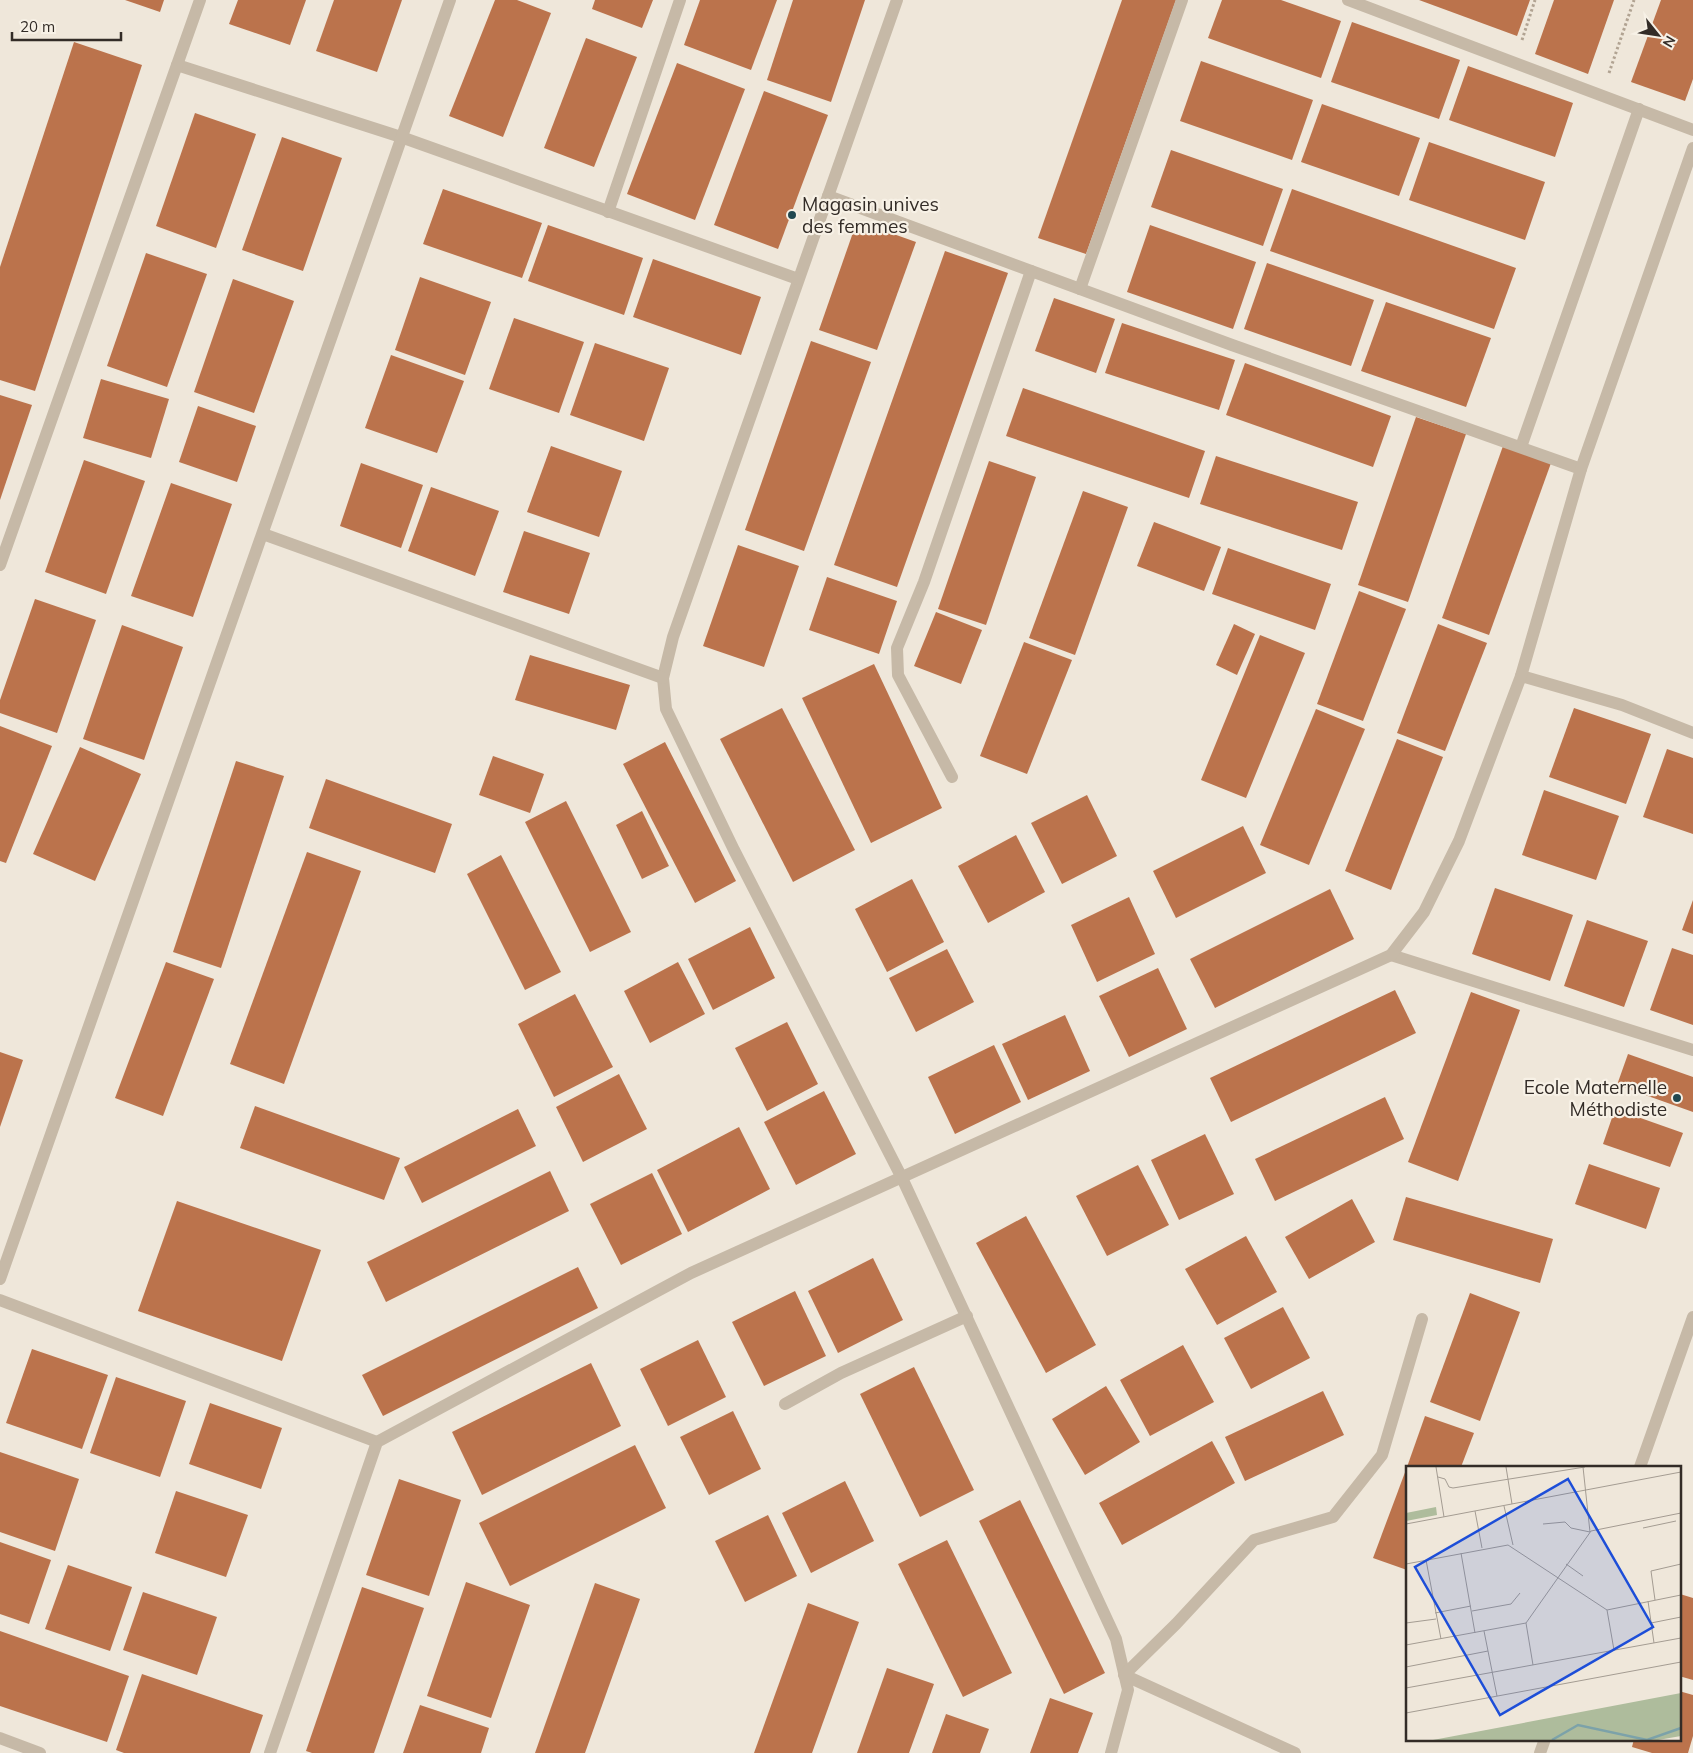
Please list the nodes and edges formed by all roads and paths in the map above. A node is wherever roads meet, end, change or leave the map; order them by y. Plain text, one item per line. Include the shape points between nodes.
1 (200, 0) edge
2 (450, 0) edge
3 (680, 0) edge
4 (897, 0) edge
5 (1182, 0) edge
6 (1348, 0) edge
7 (1535, 0) edge
8 (1634, 0) edge
9 (1514, 62) junction
10 (177, 64) junction
11 (1602, 96) junction
12 (1638, 109) junction
13 (1693, 130) edge
14 (401, 137) junction
15 (1693, 148) edge
16 (828, 196) junction
17 (608, 212) junction
18 (1031, 271) junction
19 (798, 279) junction
20 (1080, 289) junction
21 (1521, 447) junction
22 (1581, 469) junction
23 (263, 534) junction
24 (0, 565) edge
25 (1521, 676) junction
26 (663, 678) junction
27 (1693, 733) edge
28 (952, 777) dead end
29 (1391, 955) junction
30 (1693, 1050) edge
31 (902, 1178) junction
32 (0, 1279) edge
33 (0, 1300) edge
34 (967, 1316) junction
35 (1693, 1317) edge
36 (1422, 1319) dead end
37 (785, 1404) dead end
38 (377, 1442) junction
39 (1640, 1466) edge
40 (1124, 1675) junction
41 (0, 1738) edge
42 (1545, 1740) edge
43 (40, 1753) edge
44 (270, 1753) edge
45 (1112, 1753) edge
46 (1295, 1753) edge
47 (1540, 1753) edge

1 - 10 street
2 - 14 street
3 - 17 street
4 - 16 street
5 - 20 street
6 - 9 street
7 - 9 path
8 - 11 path
9 - 11 street
10 - 14 street
10 - 24 street
11 - 12 street
12 - 13 street
12 - 21 street
14 - 17 street
14 - 23 street
15 - 22 street
16 - 18 street
16 - 19 street
17 - 19 street
18 - 20 street
18 - 28 street via 924,582 897,648 898,675
19 - 26 street via 673,637
20 - 21 street
21 - 22 street
22 - 25 street
23 - 26 street
23 - 32 street
25 - 27 street via 1622,705
25 - 29 street via 1459,841 1424,912
26 - 31 street via 666,710
29 - 30 street
29 - 31 street
31 - 34 street
31 - 38 street via 691,1273
33 - 38 street
34 - 37 street via 841,1373
34 - 40 street via 1116,1638
35 - 39 street
36 - 40 street via 1382,1455 1333,1517 1254,1540
38 - 44 street
40 - 45 street via 1128,1690
40 - 46 street
41 - 43 street
42 - 47 street

